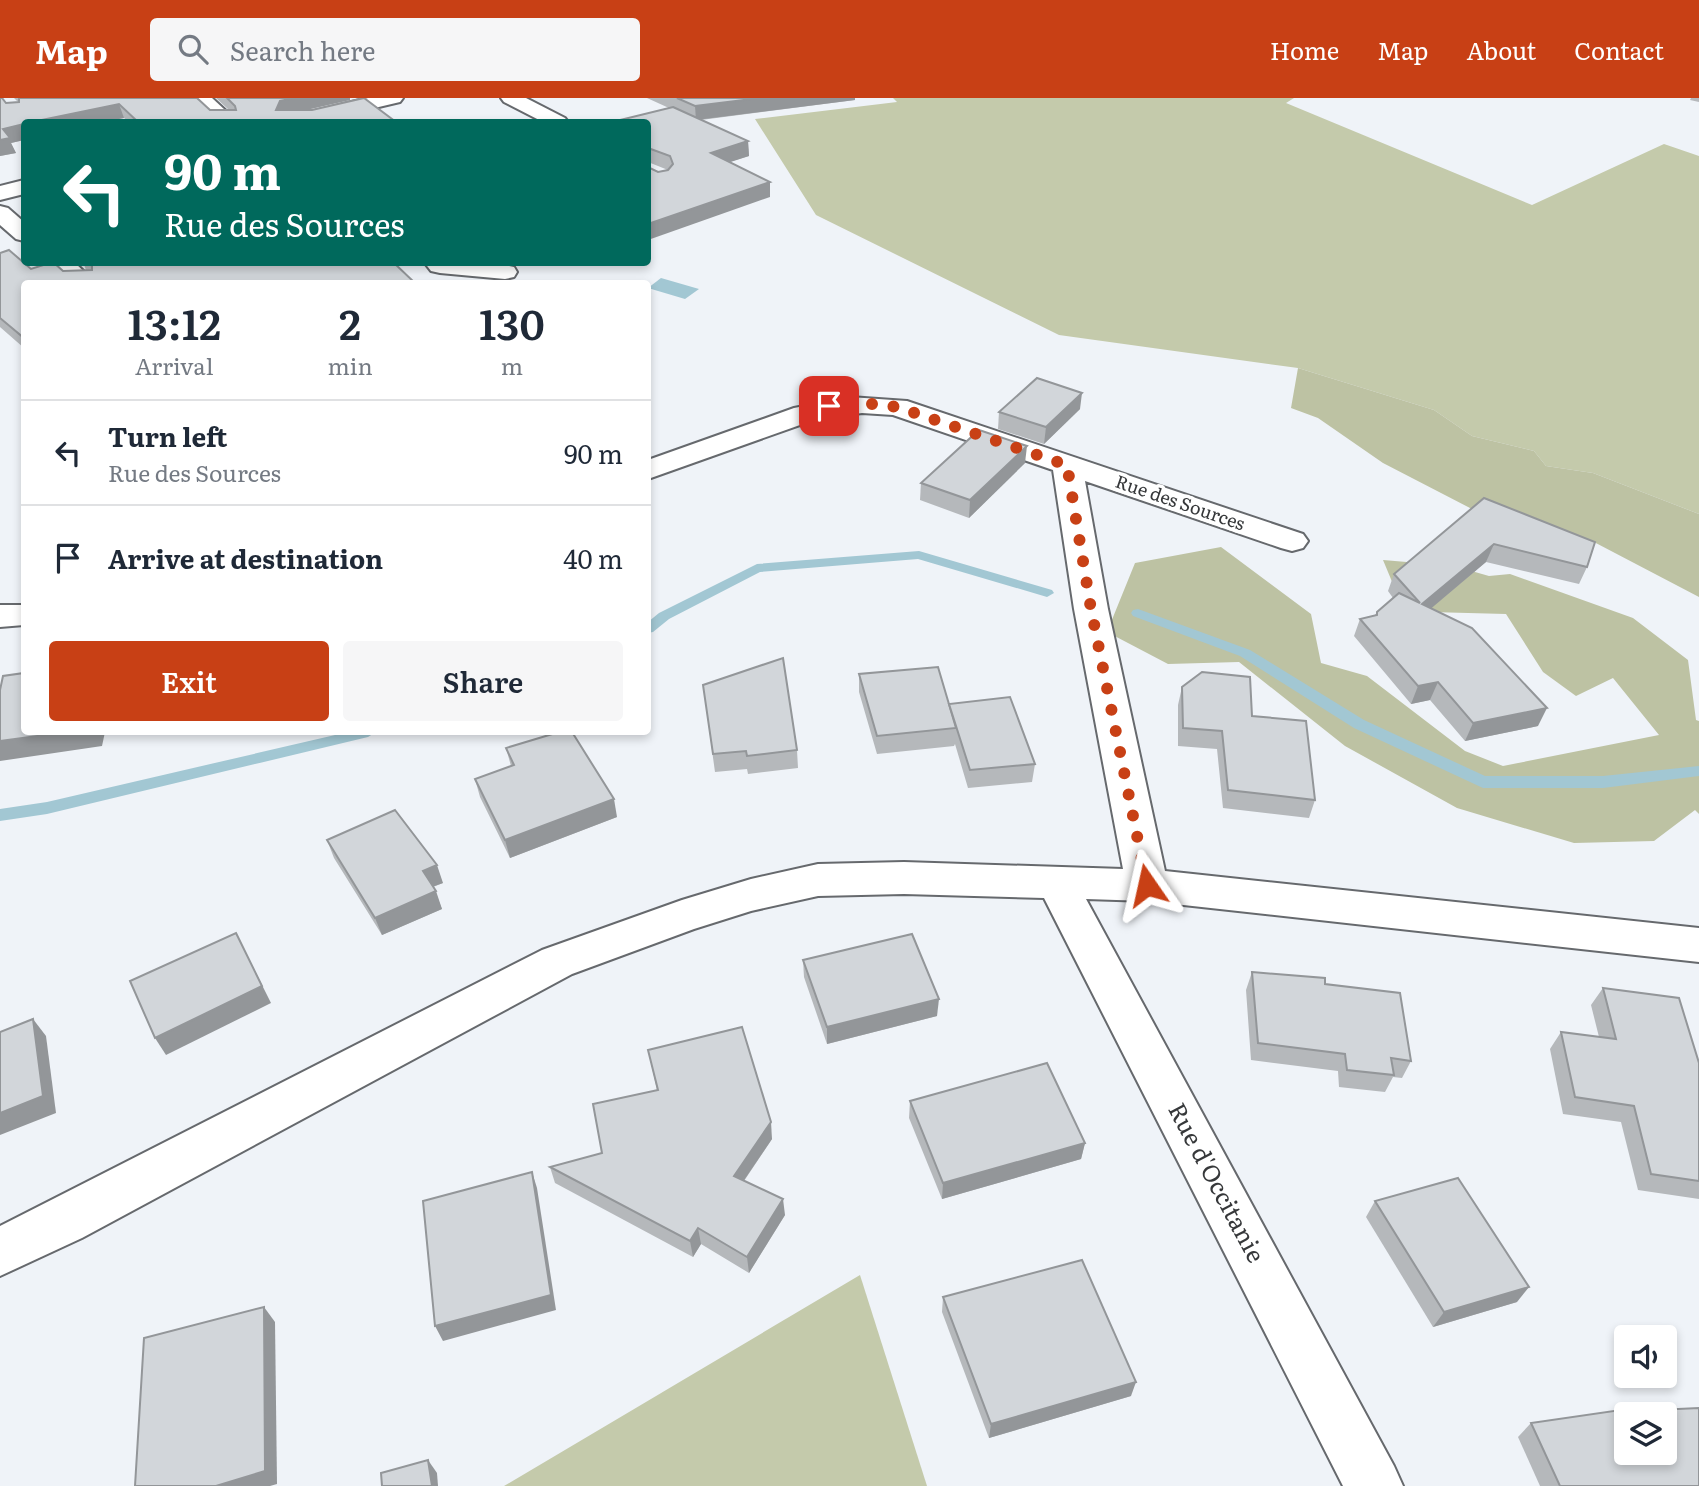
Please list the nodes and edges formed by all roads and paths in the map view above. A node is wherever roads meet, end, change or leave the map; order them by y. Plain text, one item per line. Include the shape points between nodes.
1 (200, 98) edge
2 (393, 98) edge
3 (512, 98) edge
4 (224, 119) edge
5 (305, 119) edge
6 (552, 119) edge
7 (21, 188) edge
8 (0, 193) edge
9 (0, 213) edge
10 (21, 231) edge
11 (64, 266) edge
12 (440, 266) edge
13 (505, 272) dead end
14 (80, 280) edge
15 (1067, 465) junction
16 (651, 469) edge
17 (1292, 541) dead end
18 (21, 615) edge
19 (0, 617) edge
20 (1056, 880) junction
21 (1147, 885) junction
22 (1699, 945) edge
23 (0, 1252) edge
24 (1374, 1486) edge

1 - 4 street
2 - 5 street
3 - 6 street
7 - 8 street
9 - 10 street
11 - 14 street
12 - 13 street
15 - 16 street, Rue des Sources via 897,407 864,403 803,414
15 - 17 street, Rue des Sources
15 - 21 street
18 - 19 street
20 - 21 street
20 - 23 street via 818,880 682,916 557,962
20 - 24 street, Rue d'Occitanie
21 - 22 street

